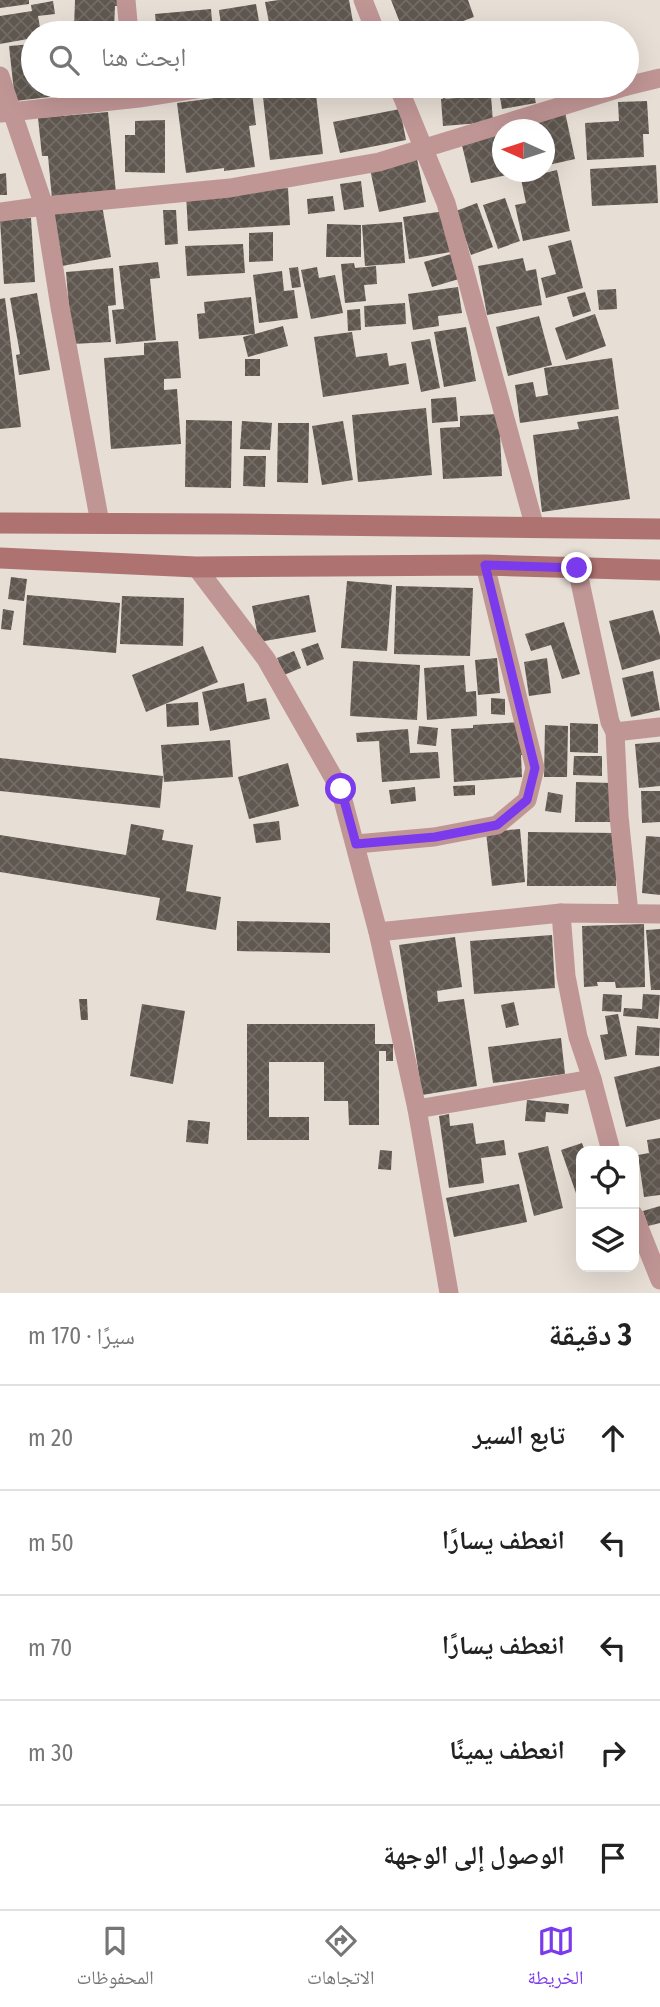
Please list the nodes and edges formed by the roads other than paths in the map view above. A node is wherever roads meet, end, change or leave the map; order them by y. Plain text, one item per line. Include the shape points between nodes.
1 (126, 0) edge
2 (363, 0) edge
3 (128, 21) edge
4 (371, 21) edge
5 (0, 76) edge
6 (660, 78) edge
7 (639, 83) edge
8 (101, 98) edge
9 (403, 98) edge
10 (589, 98) edge
11 (7, 113) edge
12 (423, 148) junction
13 (44, 206) junction
14 (0, 212) edge
15 (0, 523) edge
16 (100, 523) junction
17 (535, 528) junction
18 (660, 529) edge
19 (0, 558) edge
20 (485, 565) junction
21 (196, 567) junction
22 (577, 568) junction
23 (660, 570) edge
24 (660, 727) edge
25 (615, 732) junction
26 (356, 844) junction
27 (629, 913) junction
28 (561, 914) junction
29 (660, 914) edge
30 (378, 932) junction
31 (592, 1079) junction
32 (417, 1109) junction
33 (610, 1146) edge
34 (639, 1228) edge
35 (660, 1280) edge
36 (449, 1293) edge

1 - 3 street
2 - 4 street
5 - 11 street
6 - 7 street
8 - 11 street
9 - 12 street
10 - 12 street
11 - 13 street
12 - 13 street via 379,162 230,188
12 - 17 street via 446,204
13 - 14 street
13 - 16 street
15 - 16 street
16 - 17 street
17 - 18 street
19 - 21 street
20 - 21 street
20 - 22 street
20 - 26 street via 535,768 527,800 497,825 435,837
21 - 26 street via 266,659 341,789
22 - 23 street
22 - 25 street
24 - 25 street
25 - 27 street
26 - 30 street
27 - 28 street
27 - 29 street
28 - 30 street
28 - 31 street via 578,1037
30 - 32 street
31 - 32 street
31 - 33 street
32 - 36 street
34 - 35 street

